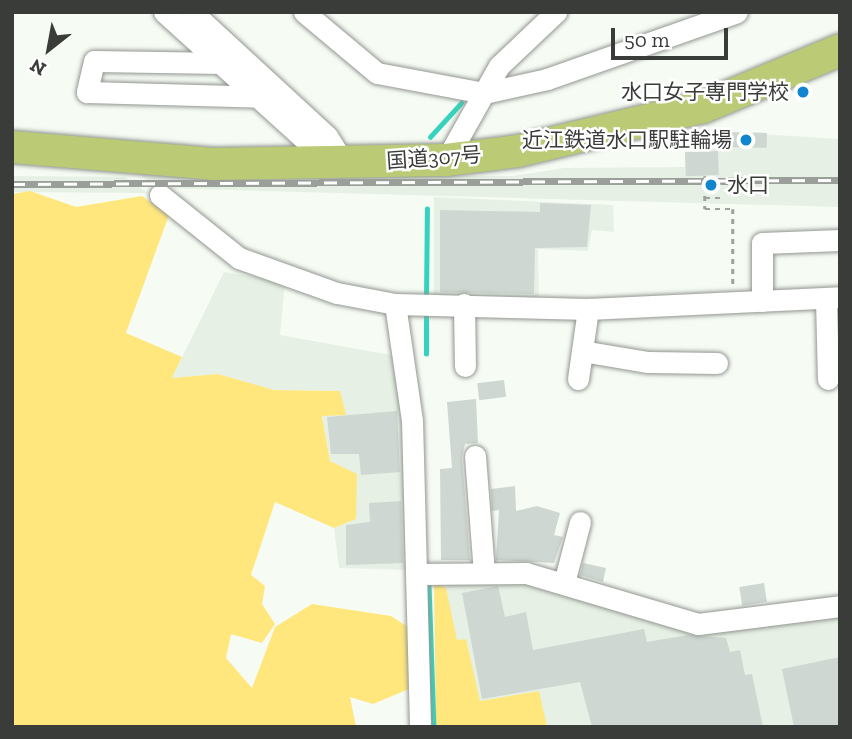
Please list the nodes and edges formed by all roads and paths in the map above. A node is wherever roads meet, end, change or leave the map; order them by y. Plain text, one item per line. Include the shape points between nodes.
1 (164, 12) edge
2 (192, 12) edge
3 (304, 12) edge
4 (556, 12) edge
5 (737, 12) edge
6 (840, 50) edge
7 (223, 63) junction
8 (484, 93) junction
9 (261, 97) junction
10 (12, 147) edge
11 (446, 160) junction
12 (343, 162) junction
13 (705, 176) dead end
14 (160, 195) dead end
15 (705, 198) junction
16 (721, 198) dead end
17 (840, 240) edge
18 (833, 298) edge
19 (762, 301) junction
20 (733, 302) junction
21 (395, 304) junction
22 (464, 304) junction
23 (588, 309) junction
24 (582, 351) junction
25 (718, 363) dead end
26 (465, 366) dead end
27 (578, 379) dead end
28 (828, 379) dead end
29 (475, 456) dead end
30 (580, 522) dead end
31 (484, 573) junction
32 (418, 574) junction
33 (564, 583) junction
34 (840, 606) edge
35 (420, 727) edge

1 - 7 street
2 - 12 street via 327,136
3 - 8 street via 377,73
4 - 8 street via 499,65
5 - 8 street via 547,79
6 - 11 highway, 国道307号 via 703,107 519,151
7 - 9 street
7 - 9 street via 94,61 87,92
8 - 11 street
9 - 12 street via 315,149
10 - 12 highway, 国道307号 via 213,164
11 - 12 highway, 国道307号
13 - 15 path
14 - 21 street via 239,258 337,293
15 - 16 path
15 - 20 path via 705,209 733,209
17 - 19 street via 762,243
18 - 19 street
18 - 28 street
19 - 20 street
20 - 23 street
21 - 22 street
21 - 32 street via 412,420
22 - 23 street
22 - 26 street
23 - 24 street
24 - 25 street via 648,362
24 - 27 street
29 - 31 street
30 - 33 street
31 - 32 street
31 - 33 street via 526,573
32 - 35 street
33 - 34 street via 698,624

